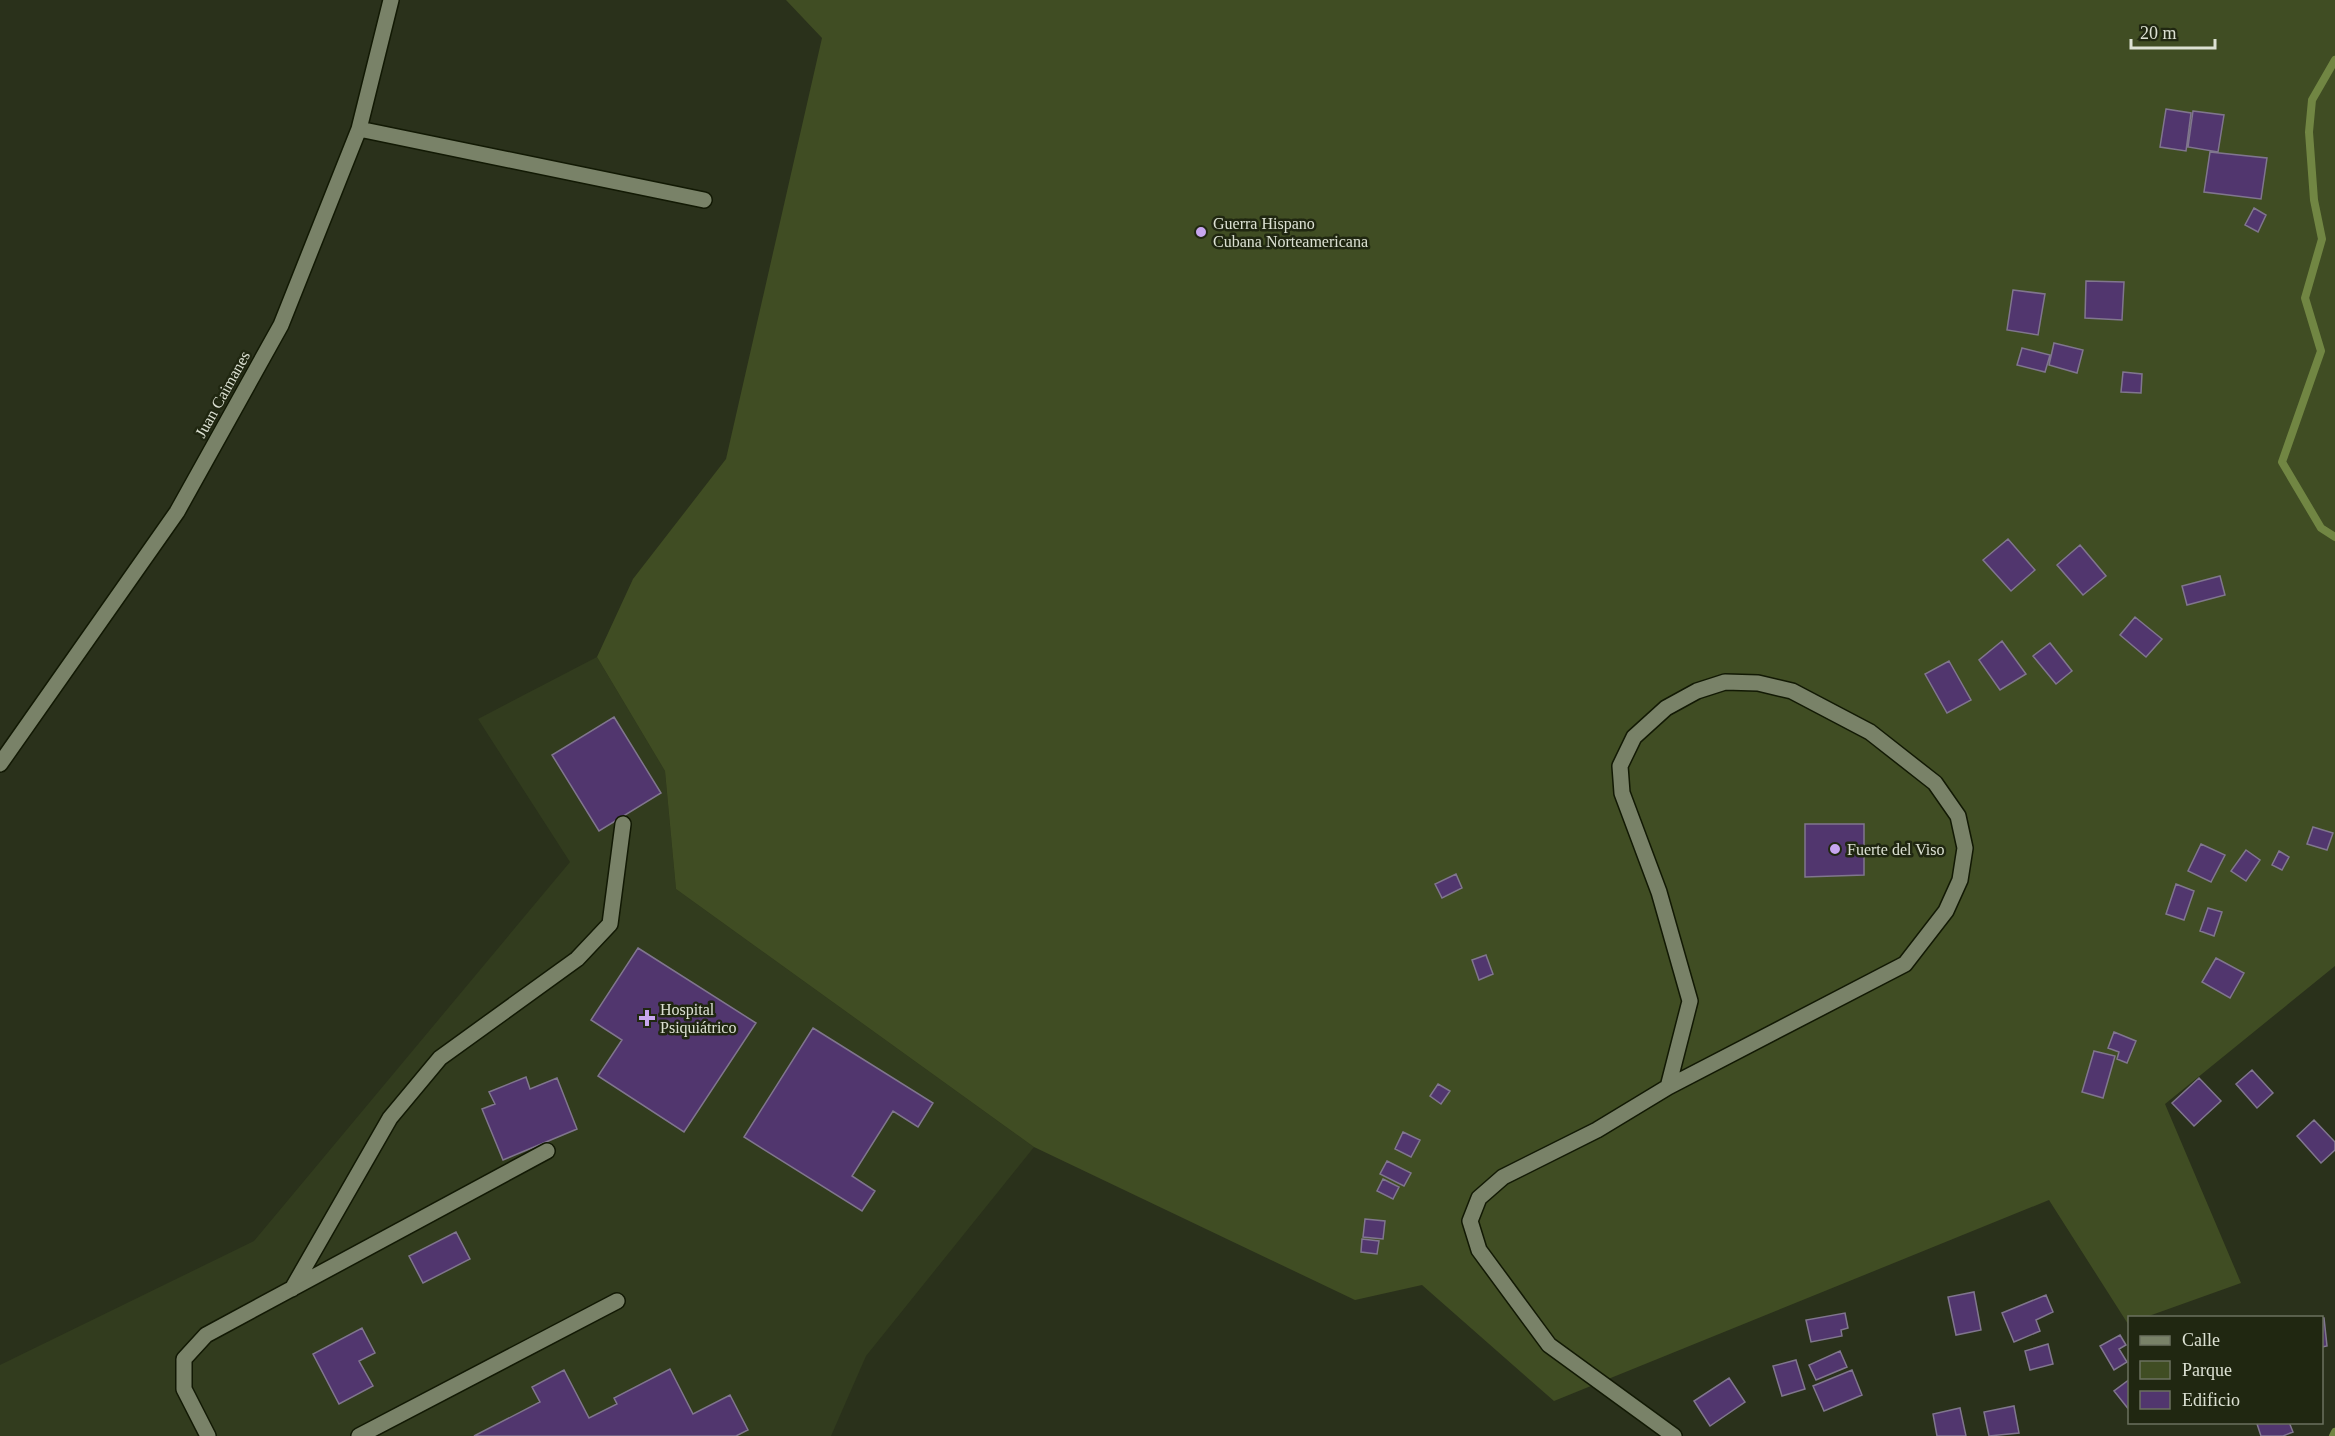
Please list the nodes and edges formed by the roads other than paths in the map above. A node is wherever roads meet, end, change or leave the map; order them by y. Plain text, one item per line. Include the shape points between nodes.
1 (392, 0) edge
2 (359, 129) junction
3 (704, 200) dead end
4 (0, 764) edge
5 (623, 824) dead end
6 (1668, 1087) junction
7 (547, 1151) dead end
8 (292, 1289) junction
9 (617, 1301) dead end
10 (208, 1436) edge
11 (359, 1436) edge
12 (1674, 1436) edge

1 - 2 street, Juan Caimanes
2 - 3 street
2 - 4 street, Juan Caimanes via 280,325 177,512
5 - 8 street via 610,924 577,960 440,1058 390,1118
6 - 6 street via 1905,964 1946,911 1960,880 1965,848 1958,816 1935,783 1870,732 1792,691 1758,683 1725,682 1696,691 1666,708 1634,737 1620,766 1622,793 1659,891 1690,1001
6 - 12 street via 1597,1130 1503,1177 1479,1198 1470,1221 1479,1250 1549,1345
7 - 8 street
8 - 10 street via 207,1335 184,1359 184,1389
9 - 11 street

